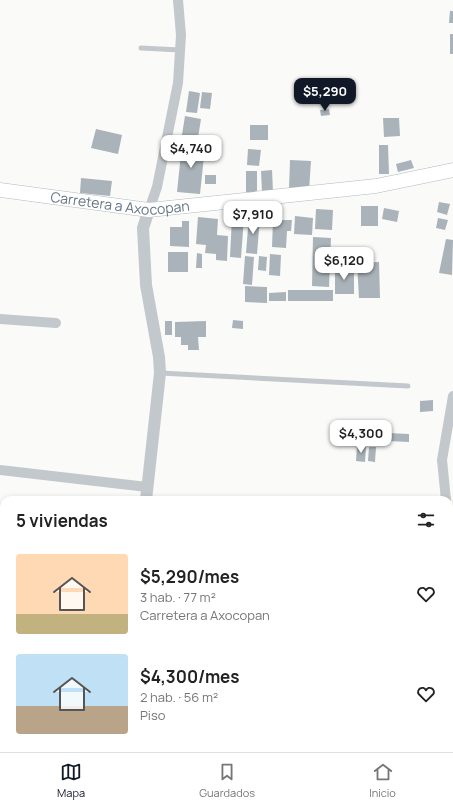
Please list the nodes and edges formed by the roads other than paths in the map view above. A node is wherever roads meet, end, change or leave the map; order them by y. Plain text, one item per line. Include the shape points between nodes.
1 (178, 0) edge
2 (141, 48) dead end
3 (180, 50) junction
4 (453, 170) edge
5 (0, 190) edge
6 (149, 210) junction
7 (0, 319) edge
8 (56, 323) dead end
9 (160, 373) junction
10 (408, 386) dead end
11 (453, 396) edge
12 (0, 470) edge
13 (147, 487) junction
14 (146, 496) edge
15 (446, 496) edge

1 - 3 street
2 - 3 lane
3 - 6 street via 178,83
4 - 6 main road, Carretera a Axocopan via 376,186
5 - 6 main road, Carretera a Axocopan
6 - 9 street via 143,228 146,285
7 - 8 street
9 - 10 lane
9 - 13 street
11 - 15 street via 442,460
12 - 13 street
13 - 14 street

